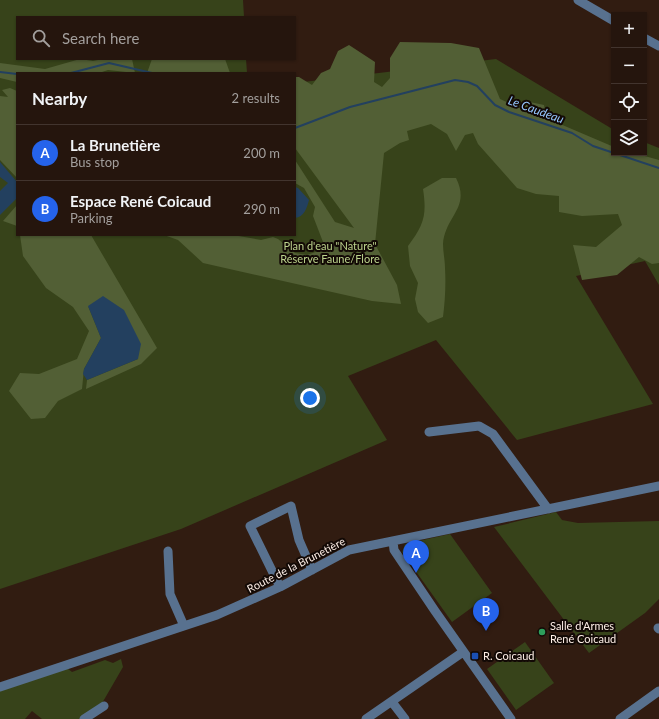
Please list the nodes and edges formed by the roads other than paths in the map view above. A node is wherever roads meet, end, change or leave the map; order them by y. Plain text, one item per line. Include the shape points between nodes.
1 (578, 0) edge
2 (611, 19) edge
3 (647, 40) edge
4 (659, 46) edge
5 (429, 432) dead end
6 (659, 486) edge
7 (548, 509) junction
8 (393, 540) junction
9 (168, 551) dead end
10 (312, 570) junction
11 (280, 587) junction
12 (184, 626) junction
13 (463, 652) junction
14 (0, 687) edge
15 (659, 691) edge
16 (392, 702) junction
17 (104, 706) dead end
18 (84, 719) edge
19 (366, 719) edge
20 (405, 719) edge
21 (511, 719) edge
22 (620, 719) edge

1 - 2 street
3 - 4 street
5 - 7 street via 479,426 493,434
6 - 7 street, Route de la Brunetière
7 - 8 street, Route de la Brunetière
8 - 10 street, Route de la Brunetière via 349,550
8 - 13 street via 394,550
9 - 12 street via 170,594
10 - 11 street, Route de la Brunetière
10 - 11 street via 299,540 291,506 250,526
11 - 12 street, Route de la Brunetière via 217,615
12 - 14 street, Route de la Brunetière
13 - 16 street
13 - 21 street
15 - 22 street
16 - 19 street
16 - 20 street
17 - 18 street

